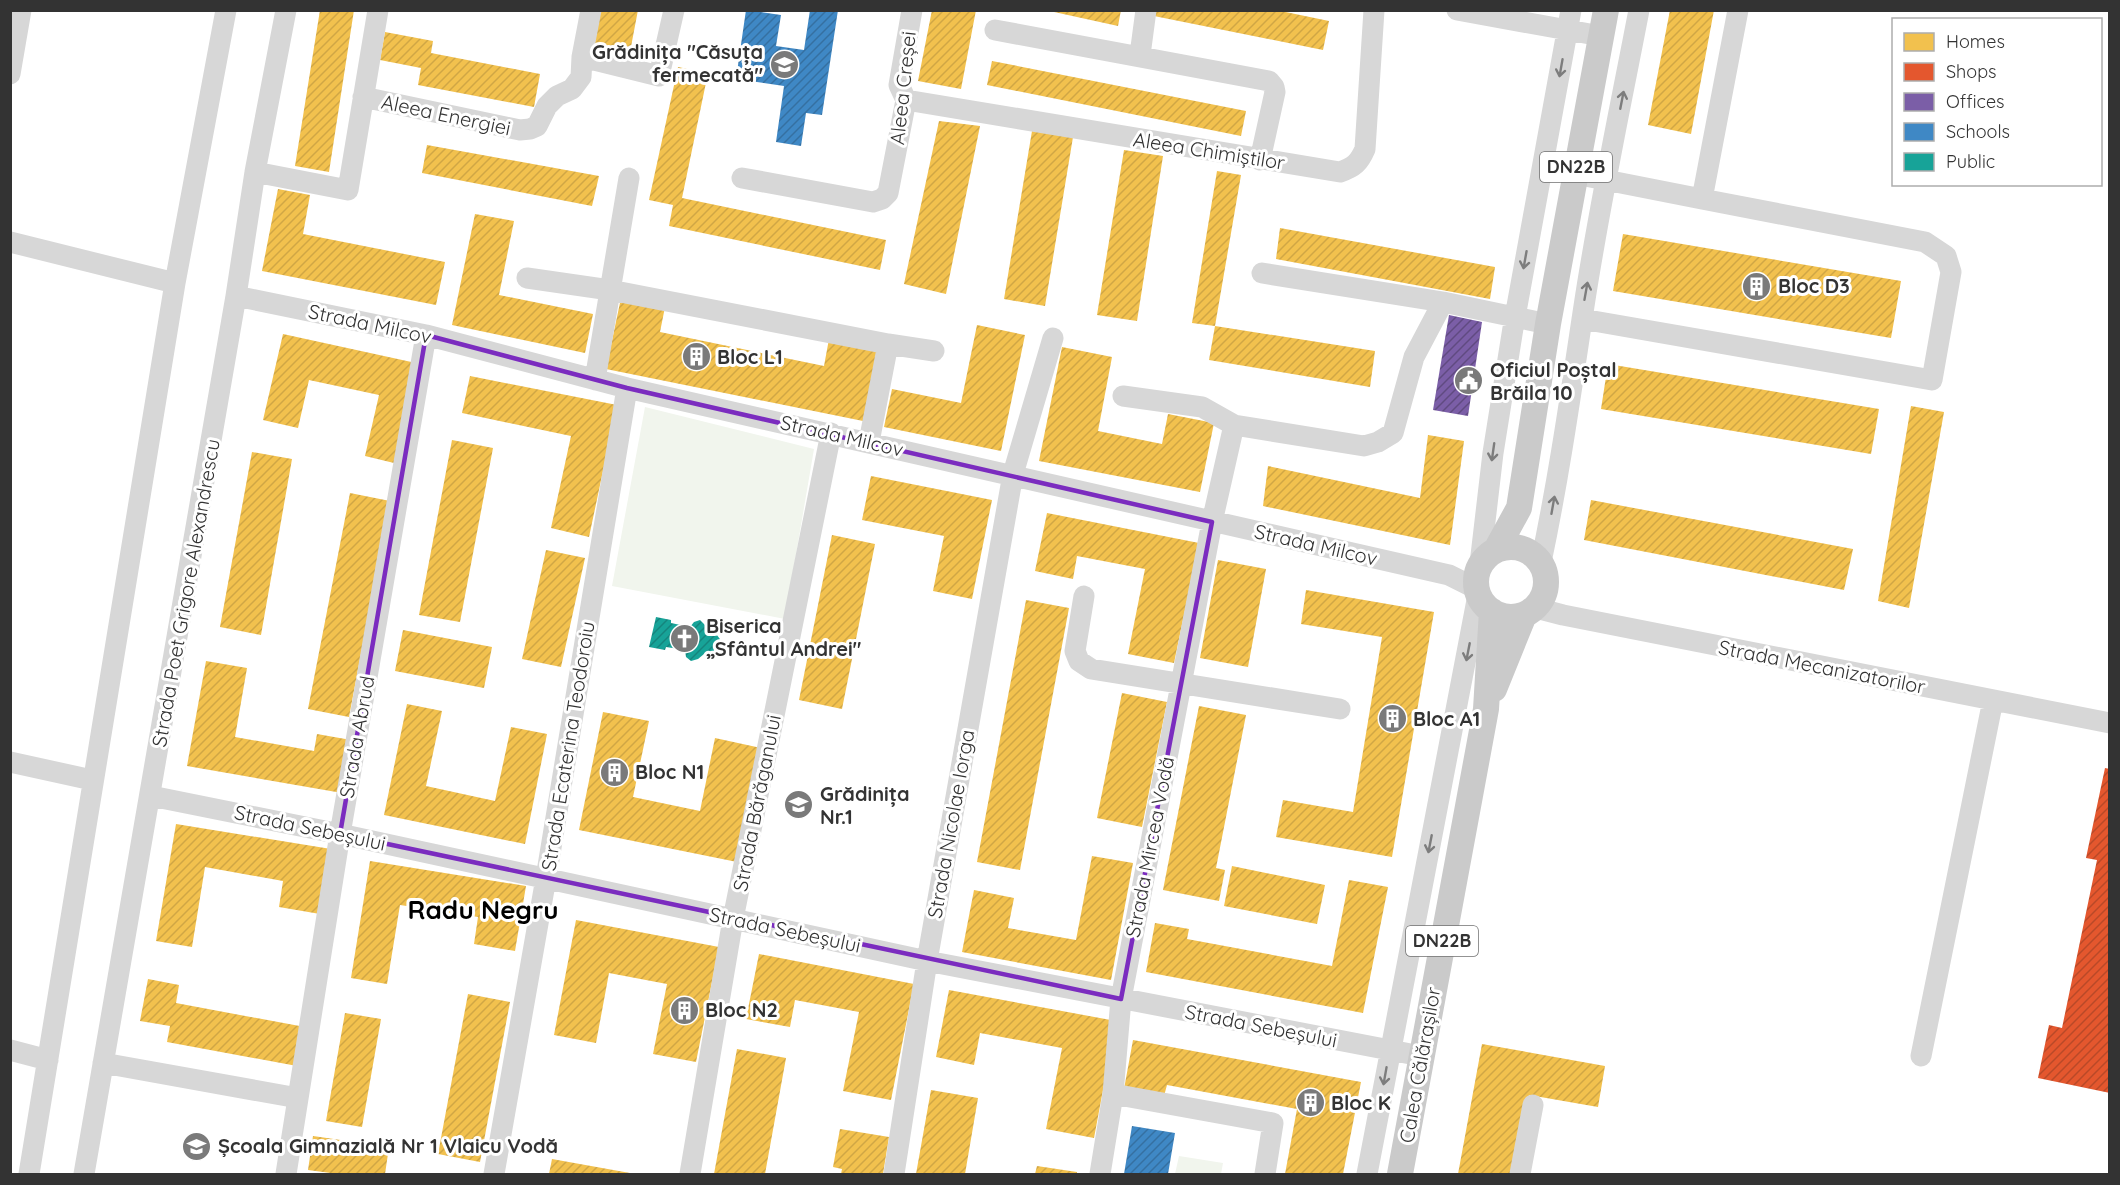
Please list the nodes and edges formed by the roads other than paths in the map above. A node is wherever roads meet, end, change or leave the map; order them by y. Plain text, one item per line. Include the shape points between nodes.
1 (21, 10) edge
2 (226, 10) edge
3 (286, 10) edge
4 (378, 10) edge
5 (591, 10) edge
6 (674, 10) edge
7 (912, 10) edge
8 (1146, 10) edge
9 (1374, 10) edge
10 (1457, 10) edge
11 (1606, 10) edge
12 (1639, 10) edge
13 (1738, 10) edge
14 (1569, 20) edge
15 (995, 30) dead end
16 (1601, 36) junction
17 (1140, 55) junction
18 (582, 57) junction
19 (10, 74) edge
20 (363, 97) junction
21 (906, 100) junction
22 (1260, 160) junction
23 (255, 172) junction
24 (1575, 174) junction
25 (629, 178) dead end
26 (742, 178) dead end
27 (1606, 179) junction
28 (1702, 199) junction
29 (10, 242) edge
30 (1262, 273) dead end
31 (527, 278) dead end
32 (175, 283) junction
33 (610, 290) junction
34 (236, 296) junction
35 (1443, 302) junction
36 (1515, 316) junction
37 (1582, 319) junction
38 (1548, 324) junction
39 (426, 336) junction
40 (1053, 338) dead end
41 (888, 345) junction
42 (934, 351) dead end
43 (595, 380) junction
44 (627, 388) junction
45 (1123, 396) dead end
46 (1234, 425) junction
47 (831, 434) junction
48 (869, 442) junction
49 (1013, 474) junction
50 (1519, 508) junction
51 (1212, 522) junction
52 (1538, 558) junction
53 (1484, 580) junction
54 (1084, 596) dead end
55 (1530, 611) junction
56 (1182, 682) junction
57 (1993, 700) junction
58 (1340, 709) dead end
59 (1486, 709) junction
60 (2109, 723) edge
61 (10, 762) edge
62 (92, 780) junction
63 (151, 796) junction
64 (340, 834) junction
65 (546, 878) junction
66 (733, 919) junction
67 (927, 961) junction
68 (1121, 999) junction
69 (10, 1050) edge
70 (1390, 1050) junction
71 (1421, 1056) junction
72 (1921, 1056) dead end
73 (48, 1060) junction
74 (103, 1064) junction
75 (1113, 1094) junction
76 (298, 1098) junction
77 (1533, 1105) dead end
78 (29, 1174) edge
79 (84, 1174) edge
80 (286, 1174) edge
81 (494, 1174) edge
82 (690, 1174) edge
83 (894, 1174) edge
84 (1100, 1174) edge
85 (1265, 1174) edge
86 (1367, 1174) edge
87 (1400, 1174) edge
88 (1520, 1174) edge

1 - 19 street
2 - 32 street
3 - 23 street, Strada Poet Grigore Alexandrescu
4 - 20 street
5 - 18 street, Aleea Energiei
6 - 18 street via 659,76
7 - 21 street, Aleea Creșei via 899,85
8 - 17 street
9 - 22 street, Aleea Chimiștilor via 1365,149 1360,161 1340,172
10 - 14 street
11 - 16 main road, Calea Călărașilor / DN22B
27 -> 12 street
13 - 28 street
14 - 16 street
14 -> 36 street
15 - 17 street
16 - 24 main road, Calea Călărașilor / DN22B
17 - 22 street via 1269,81 1275,92
18 - 20 street, Aleea Energiei via 581,77 572,89 547,106 537,126 530,129
20 - 23 street via 348,190
21 - 22 street, Aleea Chimiștilor
21 - 26 street, Aleea Creșei via 888,193 882,199 873,202
23 - 34 street, Strada Poet Grigore Alexandrescu
24 - 27 street
24 - 38 main road, Calea Călărașilor / DN22B
25 - 33 street
27 - 28 street
37 -> 27 street
28 - 37 street via 1925,242 1946,256 1951,272 1932,380
29 - 32 street
30 - 35 street
31 - 33 street
32 - 62 street
33 - 41 street
33 - 43 street
34 - 39 street, Strada Milcov
34 - 63 street, Strada Poet Grigore Alexandrescu
35 - 36 street
35 - 46 street via 1414,357 1393,433 1378,442 1364,446
36 - 38 street
36 -> 53 street via 1493,453
52 -> 37 street via 1560,464
38 - 50 main road, Calea Călărașilor / DN22B
39 - 43 street, Strada Milcov
39 - 64 street, Strada Abrud
40 - 49 street, Strada Nicolae Iorga
41 - 42 street
41 - 48 street
43 - 44 street, Strada Milcov
44 - 47 street, Strada Milcov
44 - 65 street, Strada Ecaterina Teodoroiu
45 - 46 street via 1202,408
46 - 51 street, Strada Mircea Vodă
47 - 48 street, Strada Milcov
47 - 66 street, Strada Bărăganului
48 - 49 street, Strada Milcov
49 - 51 street, Strada Milcov
49 - 67 street, Strada Nicolae Iorga
50 - 52 main road, Calea Călărașilor / DN22B
50 - 53 main road, Calea Călărașilor / DN22B
51 - 53 street, Strada Milcov
51 - 56 street, Strada Mircea Vodă
52 - 53 main road via 1516,546
52 - 55 main road, DN22B via 1547,581 1542,600
53 - 55 main road via 1502,616
53 - 59 main road, Calea Călărașilor / DN22B
53 -> 70 street
54 - 56 street via 1075,651 1079,661 1091,669
55 - 57 street, Strada Mecanizatorilor
55 - 59 main road, Calea Călărașilor / DN22B
56 - 58 street
56 - 68 street, Strada Mircea Vodă
57 - 60 street, Strada Mecanizatorilor
57 - 72 street
59 - 71 main road, Calea Călărașilor / DN22B
61 - 62 street
62 - 73 street
63 - 64 street, Strada Sebeșului
63 - 74 street, Strada Poet Grigore Alexandrescu
64 - 65 street, Strada Sebeșului
64 - 76 street, Strada Abrud
65 - 66 street, Strada Sebeșului
65 - 81 street, Strada Ecaterina Teodoroiu
66 - 67 street, Strada Sebeșului
66 - 82 street, Strada Bărăganului
67 - 68 street, Strada Sebeșului
67 - 83 street, Strada Nicolae Iorga
68 - 70 street, Strada Sebeșului
68 - 75 street, Strada Mircea Vodă
69 - 73 street
70 - 71 street, Strada Sebeșului
70 -> 86 street
71 - 87 main road, Calea Călărașilor / DN22B
73 - 78 street
74 - 76 street
74 - 79 street, Strada Poet Grigore Alexandrescu
75 - 84 street, Strada Mircea Vodă
75 - 85 street via 1273,1123
76 - 80 street, Strada Abrud
77 - 88 street

